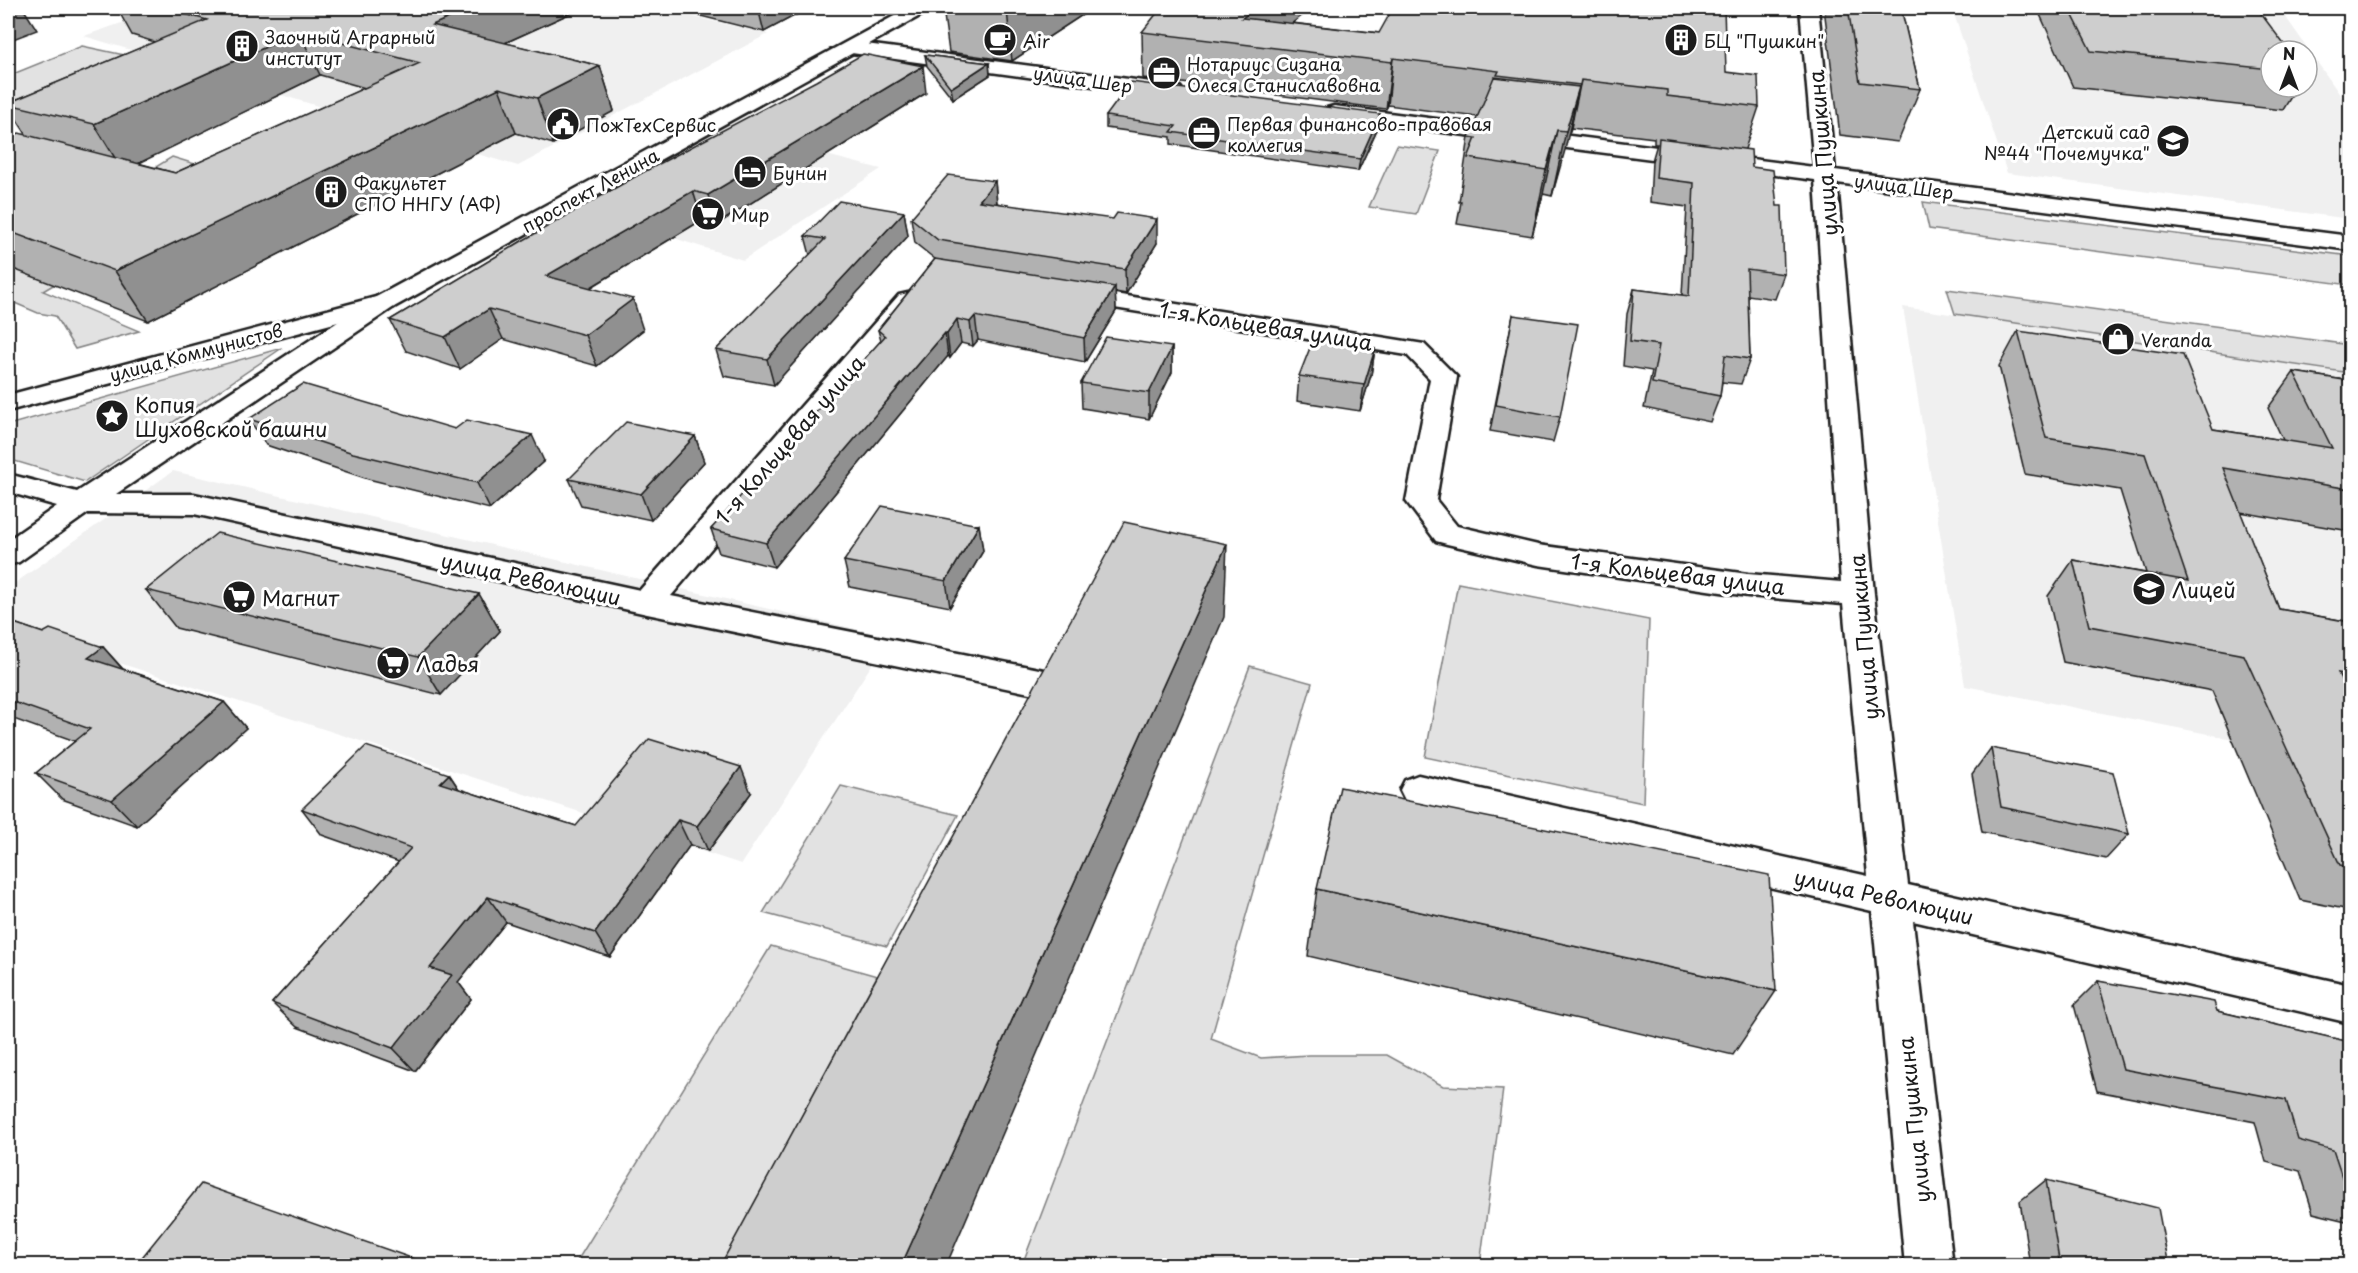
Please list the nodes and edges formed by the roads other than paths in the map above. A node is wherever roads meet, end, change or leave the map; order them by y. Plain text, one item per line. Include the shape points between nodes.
1 (921, 8) edge
2 (1809, 8) edge
3 (850, 48) junction
4 (1190, 93) edge
5 (1320, 110) edge
6 (1825, 176) junction
7 (2350, 243) edge
8 (925, 281) edge
9 (1050, 291) edge
10 (385, 302) junction
11 (8, 403) edge
12 (8, 483) edge
13 (81, 503) junction
14 (8, 555) edge
15 (1858, 594) junction
16 (647, 603) junction
17 (1054, 685) edge
18 (1418, 790) dead end
19 (1889, 897) junction
20 (2350, 1004) edge
21 (1929, 1266) edge

1 - 3 street, проспект Ленина
2 - 6 street, улица Пушкина
3 - 4 street, улица Шер
3 - 10 street, проспект Ленина
5 - 6 street, улица Шер
6 - 7 street, улица Шер
6 - 15 street, улица Пушкина
8 - 16 street, 1-я Кольцевая улица
9 - 15 street, 1-я Кольцевая улица via 1416,349 1444,377 1421,501 1447,534 1538,555 1748,585
10 - 11 street, улица Коммунистов
10 - 13 street
12 - 13 street, улица Революции
13 - 14 street
13 - 16 street, улица Революции via 194,504
15 - 19 street, улица Пушкина
16 - 17 street, улица Революции
18 - 19 street, улица Революции
19 - 20 street, улица Революции
19 - 21 street, улица Пушкина

